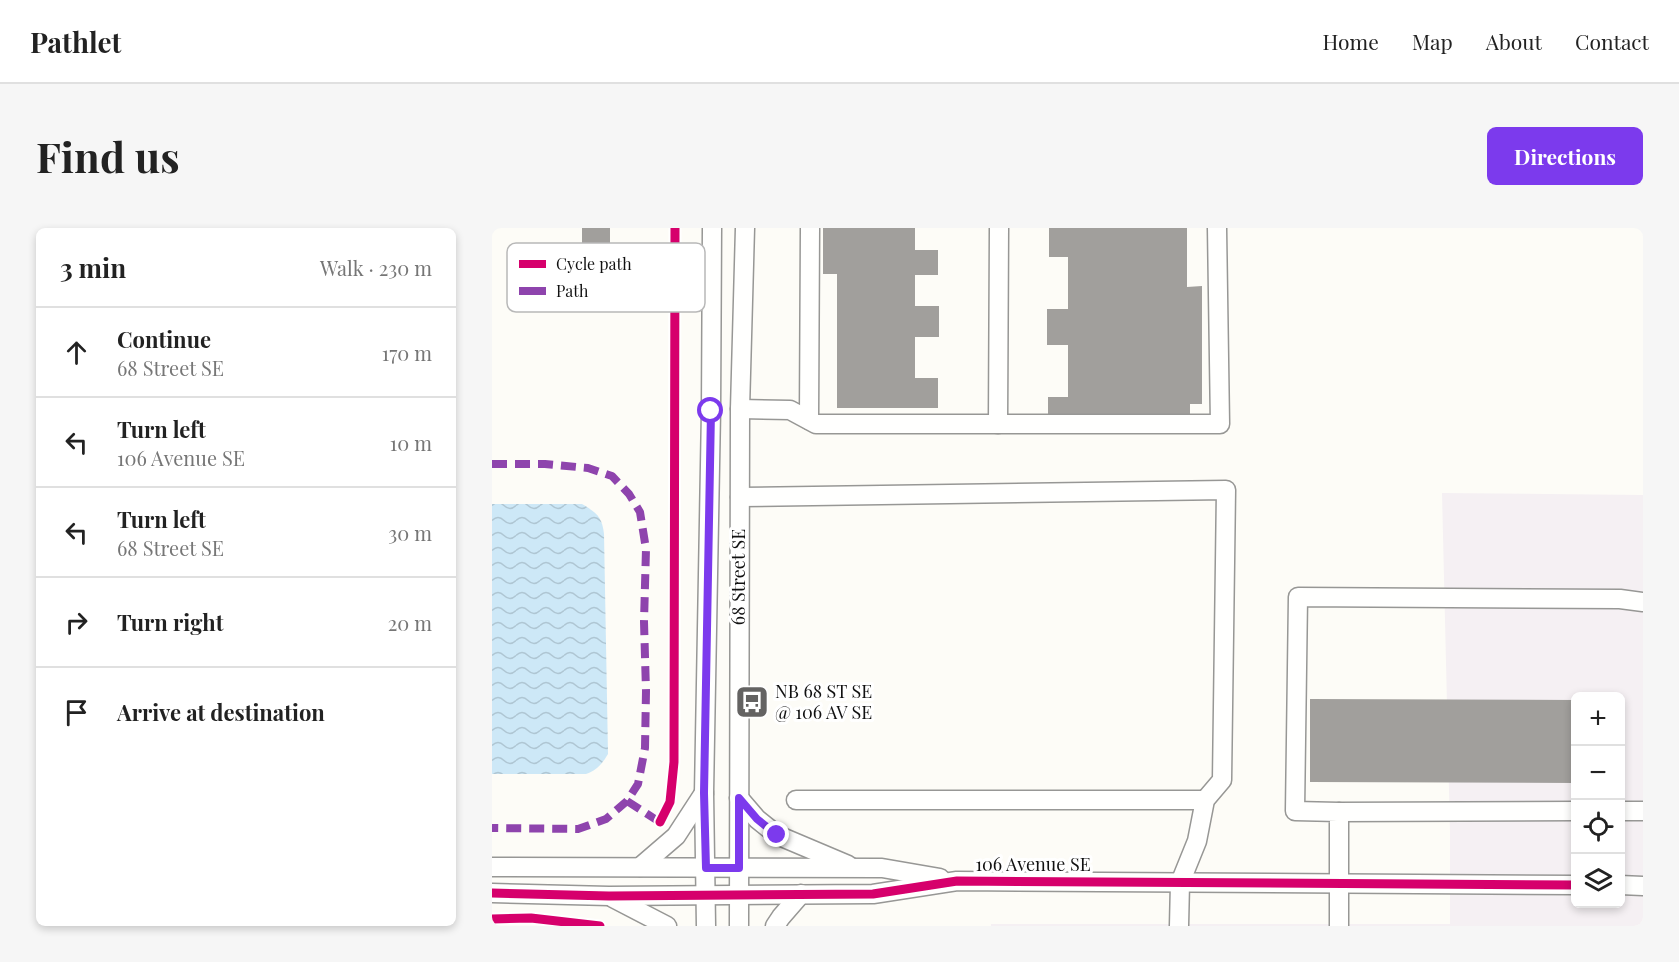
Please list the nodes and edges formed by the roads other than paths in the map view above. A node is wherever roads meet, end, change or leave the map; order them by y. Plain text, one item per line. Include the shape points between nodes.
1 (712, 228) edge
2 (745, 228) edge
3 (810, 228) edge
4 (999, 228) edge
5 (1216, 228) edge
6 (740, 409) junction
7 (809, 420) junction
8 (998, 424) junction
9 (740, 497) junction
10 (1643, 602) edge
11 (704, 793) junction
12 (739, 798) junction
13 (796, 800) dead end
14 (1205, 800) junction
15 (1571, 811) edge
16 (1625, 811) edge
17 (1643, 811) edge
18 (1339, 812) junction
19 (492, 867) edge
20 (640, 867) junction
21 (706, 868) junction
22 (739, 868) junction
23 (854, 868) junction
24 (957, 881) junction
25 (1180, 883) junction
26 (1340, 884) junction
27 (1571, 885) edge
28 (1625, 885) edge
29 (1643, 885) edge
30 (492, 893) edge
31 (739, 894) junction
32 (801, 894) junction
33 (609, 896) junction
34 (707, 896) junction
35 (667, 926) edge
36 (706, 926) edge
37 (739, 926) edge
38 (775, 926) edge
39 (1179, 926) edge
40 (1339, 926) edge

1 - 11 street, 68 Street SE
2 - 6 street, 68 Street SE
3 - 7 street
4 - 8 street
5 - 8 street via 1220,423
6 - 7 street via 790,410
6 - 9 street, 68 Street SE
7 - 8 street via 816,424
9 - 12 street, 68 Street SE
9 - 14 street via 1226,490 1222,780
10 - 18 street via 1298,597 1295,811
11 - 20 street via 676,836
11 - 21 street, 68 Street SE
12 - 22 street, 68 Street SE
12 - 23 street via 777,835
13 - 14 street
14 - 25 street via 1197,841
15 - 18 street
16 - 17 street
18 - 26 street
19 - 20 street, 106 Avenue SE
20 - 21 street, 106 Avenue SE
21 - 22 street, 106 Avenue SE
21 - 34 street, 68 Street SE
22 - 23 street, 106 Avenue SE
22 - 31 street, 68 Street SE
23 - 24 street, 106 Avenue SE via 882,868
24 - 25 street, 106 Avenue SE
24 - 32 street, 106 Avenue SE via 873,894
25 - 26 street, 106 Avenue SE
25 - 39 street
26 - 27 street, 106 Avenue SE
26 - 40 street
28 - 29 street
30 - 33 street, 106 Avenue SE
31 - 32 street, 106 Avenue SE
31 - 34 street, 106 Avenue SE
31 - 37 street, 68 Street SE
32 - 38 street
33 - 34 street, 106 Avenue SE
33 - 35 street
34 - 36 street, 68 Street SE

